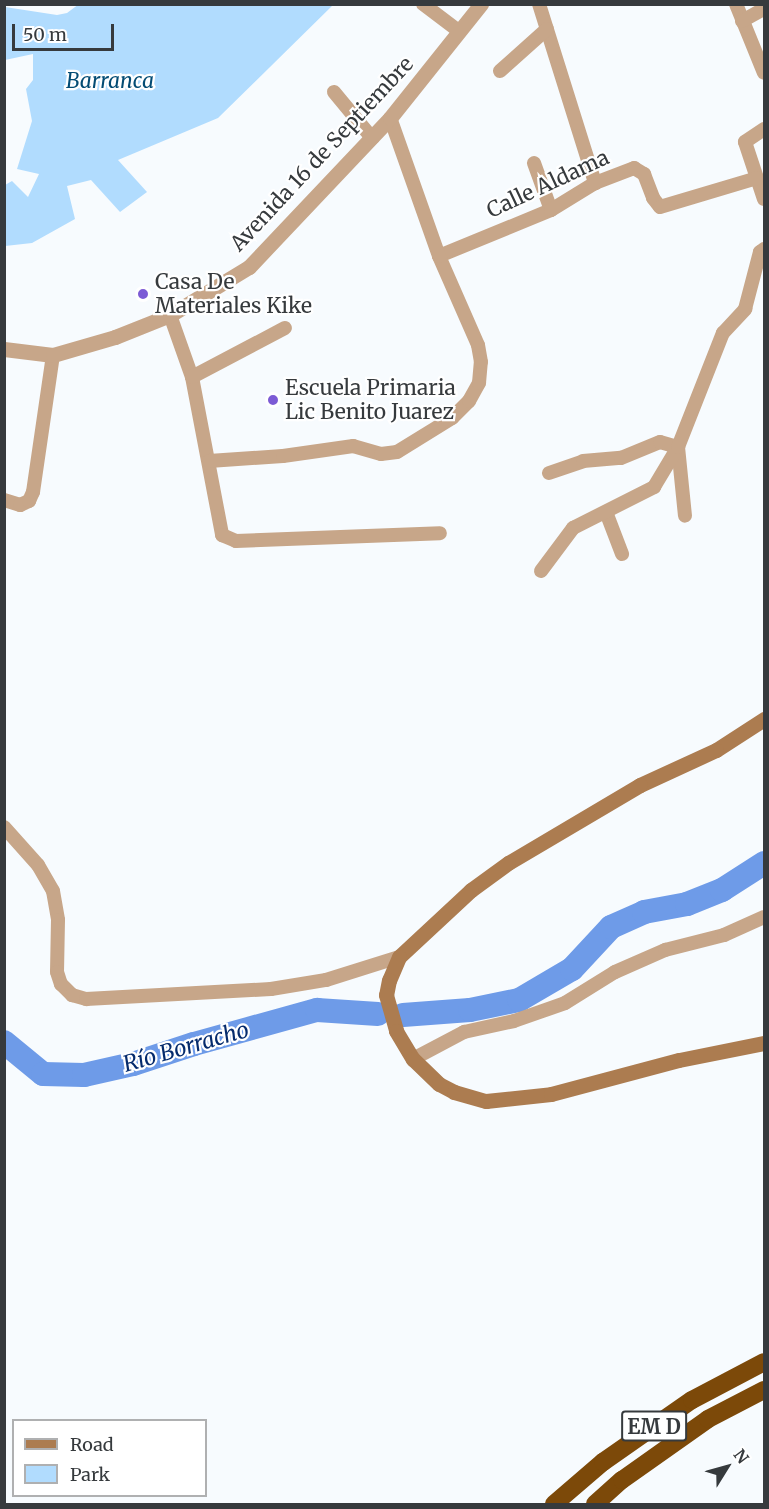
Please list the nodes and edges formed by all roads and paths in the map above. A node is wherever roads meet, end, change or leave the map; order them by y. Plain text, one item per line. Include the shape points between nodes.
1 (423, 4) edge
2 (481, 4) edge
3 (539, 4) edge
4 (736, 4) edge
5 (765, 9) edge
6 (742, 21) junction
7 (547, 29) junction
8 (460, 32) junction
9 (500, 71) dead end
10 (765, 73) edge
11 (334, 92) dead end
12 (390, 118) junction
13 (765, 129) edge
14 (372, 138) junction
15 (534, 163) dead end
16 (757, 178) junction
17 (595, 183) junction
18 (765, 199) edge
19 (551, 210) junction
20 (765, 249) edge
21 (440, 256) junction
22 (170, 315) junction
23 (285, 328) dead end
24 (4, 349) edge
25 (53, 355) junction
26 (192, 377) junction
27 (678, 447) junction
28 (209, 460) junction
29 (549, 473) dead end
30 (4, 501) edge
31 (606, 512) junction
32 (686, 516) dead end
33 (440, 533) dead end
34 (622, 554) dead end
35 (541, 571) dead end
36 (765, 719) edge
37 (4, 827) edge
38 (765, 917) edge
39 (399, 957) junction
40 (765, 1043) edge
41 (413, 1059) junction
42 (765, 1362) edge
43 (765, 1390) edge
44 (554, 1504) edge
45 (595, 1504) edge

1 - 8 street
2 - 8 street, Avenida 16 de Septiembre
3 - 7 street
4 - 6 street
5 - 6 street
6 - 10 street
7 - 9 street
7 - 17 street
8 - 12 street, Avenida 16 de Septiembre
11 - 14 street
12 - 14 street, Avenida 16 de Septiembre
12 - 21 street
13 - 16 street via 745,141
14 - 22 street, Avenida 16 de Septiembre via 249,267
15 - 19 street
16 - 17 street, Calle Aldama via 666,208 656,204 640,169
16 - 18 street
17 - 19 street, Calle Aldama
19 - 21 street, Calle Aldama
20 - 27 street via 760,252 745,309 723,333
21 - 28 street via 472,326 481,362 479,384 452,418 397,452 381,454 353,446 283,456
22 - 25 street, Avenida 16 de Septiembre via 116,337
22 - 26 street
23 - 26 street
24 - 25 street, Avenida 16 de Septiembre
25 - 30 street via 33,492 29,501 20,505
26 - 28 street
27 - 29 street via 660,442 621,458 583,461
27 - 31 street via 654,487
27 - 32 street
28 - 33 street via 222,535 236,542
31 - 34 street
31 - 35 street via 573,528
36 - 39 main road via 742,736 640,785 508,863 471,890
37 - 39 street via 38,865 53,891 58,920 57,972 61,984 72,995 86,999 271,989 336,978
38 - 41 street via 724,935 665,950 615,972 565,1003 514,1021 464,1032
39 - 41 main road via 386,995 396,1031
40 - 41 main road via 679,1060 551,1094 497,1101 454,1092 439,1084
42 - 44 highway, EM D via 692,1400 603,1462
43 - 45 highway, EM D via 708,1419

